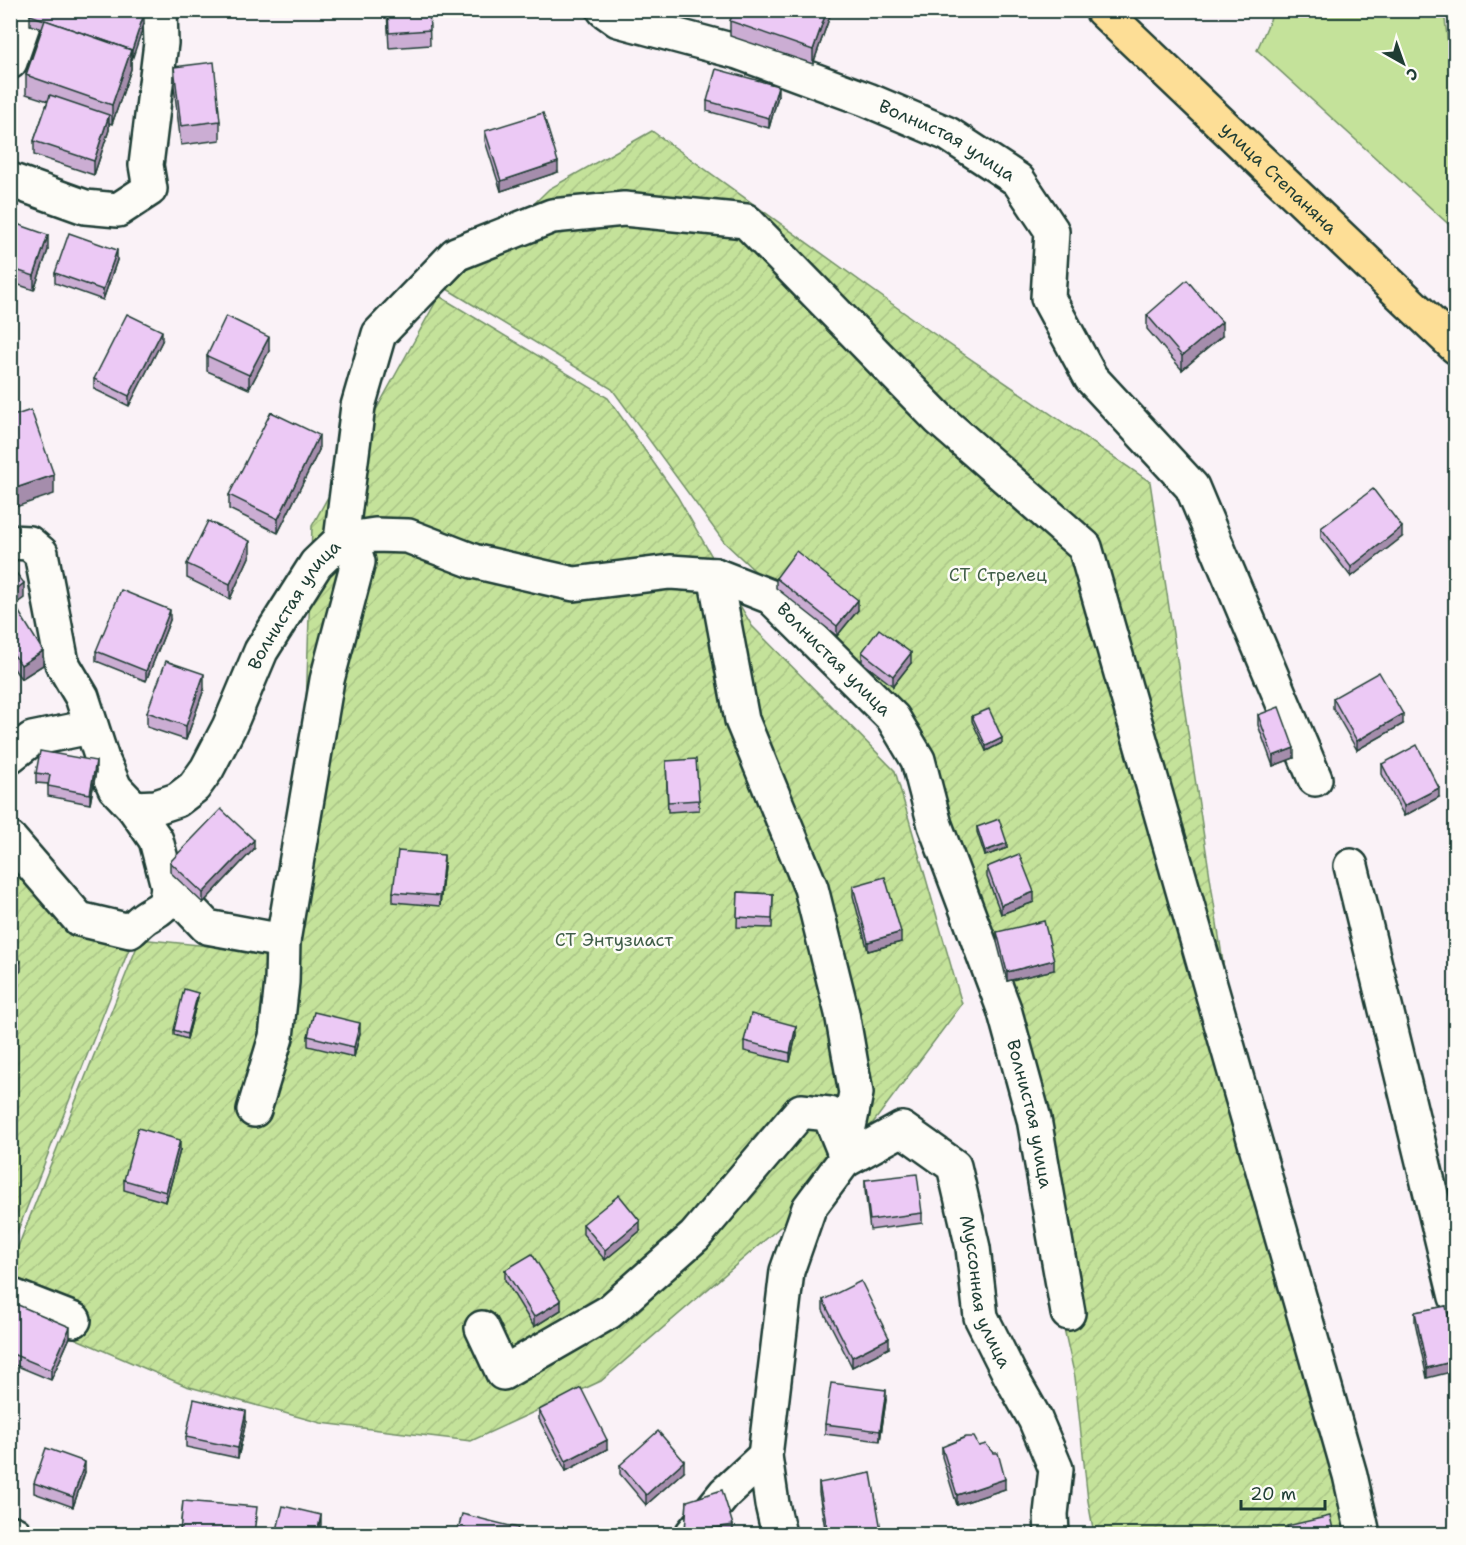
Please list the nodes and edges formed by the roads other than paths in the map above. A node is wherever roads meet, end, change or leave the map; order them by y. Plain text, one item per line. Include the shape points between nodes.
1 (28, 10) edge
2 (160, 10) edge
3 (604, 10) edge
4 (1102, 10) edge
5 (10, 63) edge
6 (10, 180) edge
7 (1455, 347) edge
8 (341, 540) junction
9 (10, 542) edge
10 (715, 575) junction
11 (90, 727) junction
12 (10, 756) edge
13 (1315, 779) dead end
14 (134, 808) junction
15 (10, 839) edge
16 (1350, 866) dead end
17 (168, 886) junction
18 (283, 941) junction
19 (254, 1110) dead end
20 (844, 1156) junction
21 (10, 1295) edge
22 (1455, 1297) edge
23 (1068, 1313) dead end
24 (74, 1320) dead end
25 (482, 1328) dead end
26 (765, 1456) junction
27 (10, 1532) edge
28 (15, 1534) edge
29 (692, 1534) edge
30 (779, 1534) edge
31 (1052, 1534) edge
32 (1364, 1534) edge

1 - 5 street
2 - 6 street via 161,43 146,165 150,189 118,210 85,207
3 - 13 street, Волнистая улица via 618,20 738,52 868,100 948,134 1018,180 1052,231 1048,298 1091,378 1192,487
4 - 7 main road, улица Степаняна
8 - 10 street, Волнистая улица via 408,536 473,561 574,584 670,572
8 - 14 street, Волнистая улица via 316,564 261,651 229,727 194,787 177,800 156,807
8 - 18 street via 355,552 358,562 327,680
8 - 32 street via 358,406 379,334 456,254 552,216 624,209 746,221 939,419 1085,547
9 - 11 street via 29,543 41,553 62,663 82,697
10 - 20 street via 741,720 811,888 842,1013 856,1093
10 - 23 street, Волнистая улица via 771,597 893,718 918,760 935,825 1004,1009 1034,1119
11 - 12 street via 33,739
11 - 14 street via 115,788
14 - 17 street via 156,840
15 - 17 street via 79,918 130,931 163,906
16 - 22 street
17 - 18 street via 207,927
18 - 19 street via 276,1038
20 - 25 street via 829,1114 801,1111 695,1236 609,1312 503,1373
20 - 26 street via 809,1208 787,1271
20 - 31 street, Муссонная улица via 902,1129 954,1166 973,1248 981,1317 1056,1468
21 - 24 street
26 - 29 street via 725,1493
26 - 30 street
27 - 28 street

